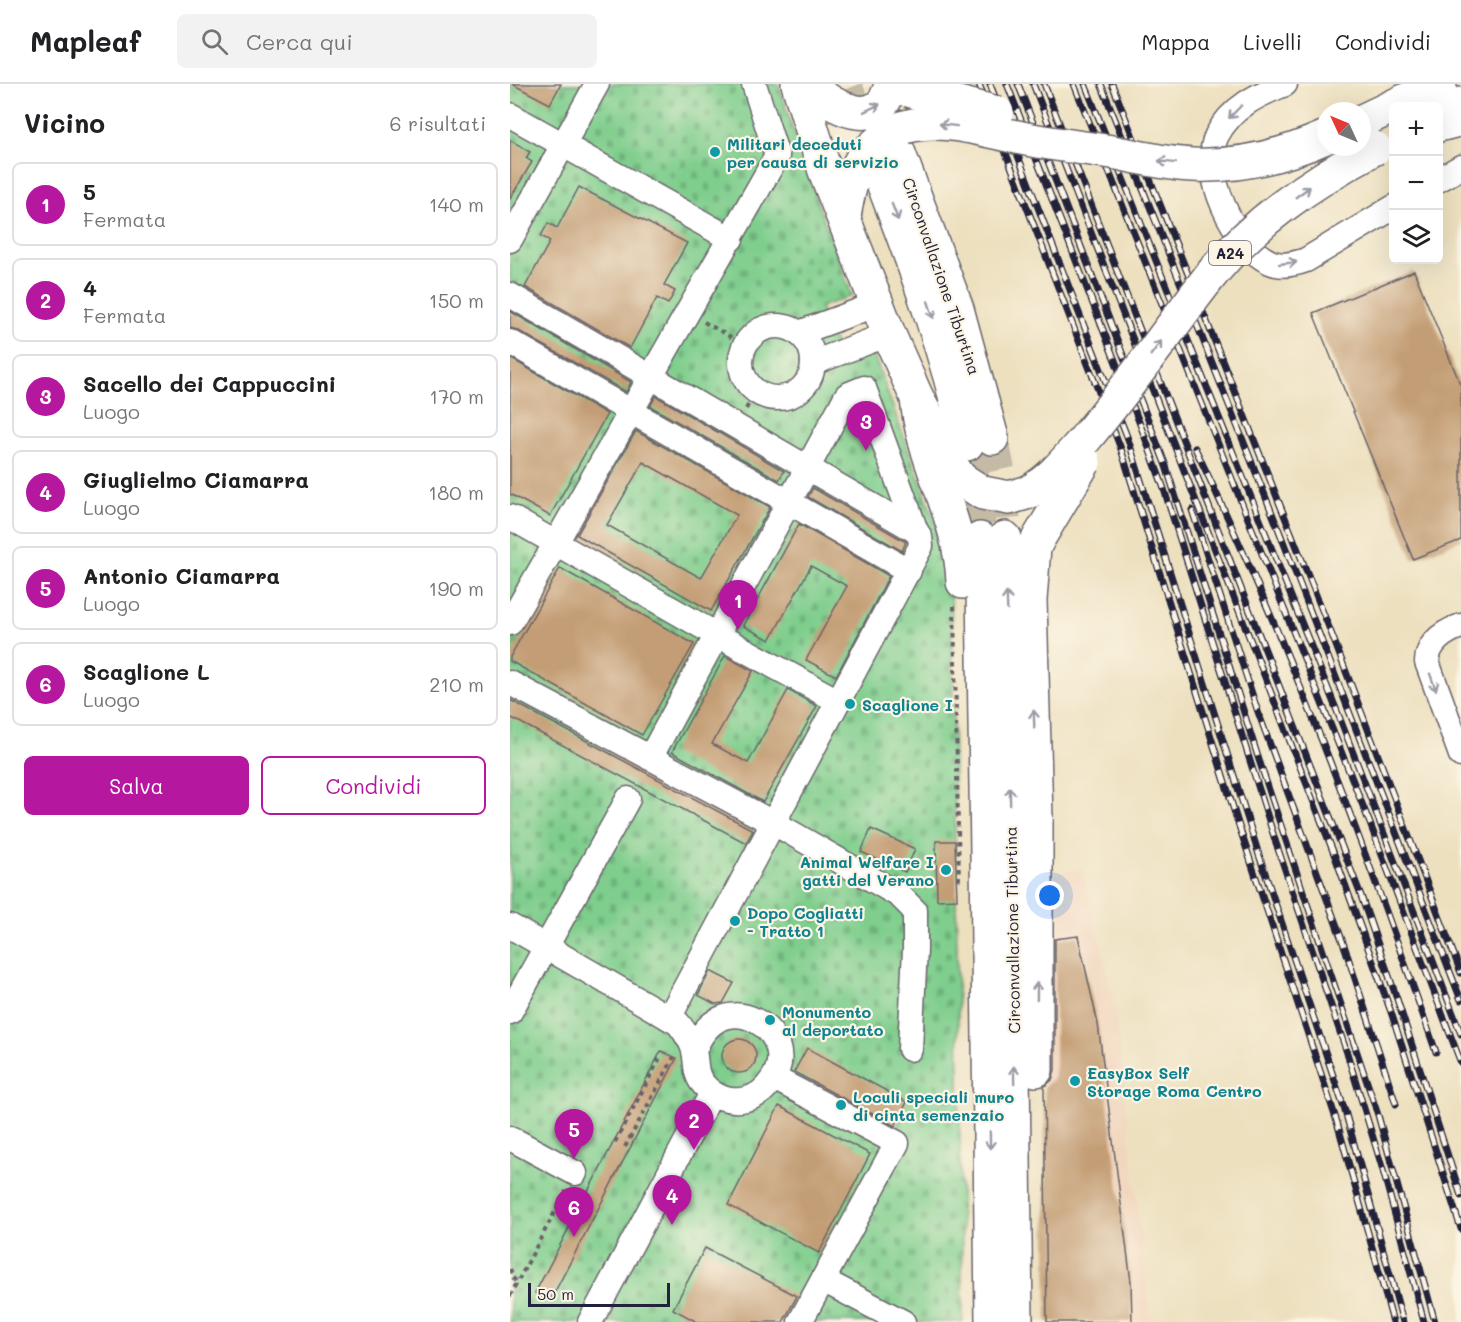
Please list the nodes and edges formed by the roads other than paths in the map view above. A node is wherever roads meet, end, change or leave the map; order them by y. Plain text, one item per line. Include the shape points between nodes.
1 (597, 84) edge
2 (754, 84) edge
3 (798, 84) edge
4 (807, 84) edge
5 (1286, 84) edge
6 (1440, 84) edge
7 (900, 86) edge
8 (1461, 104) edge
9 (1443, 113) edge
10 (510, 114) edge
11 (1461, 124) edge
12 (1443, 129) edge
13 (1381, 138) edge
14 (1317, 141) edge
15 (563, 146) junction
16 (894, 149) junction
17 (1110, 152) junction
18 (1461, 167) edge
19 (1443, 177) edge
20 (1389, 210) edge
21 (844, 217) junction
22 (731, 239) junction
23 (510, 240) edge
24 (510, 295) edge
25 (876, 300) junction
26 (799, 333) junction
27 (890, 337) junction
28 (510, 342) edge
29 (813, 363) junction
30 (649, 377) junction
31 (1121, 395) junction
32 (916, 398) junction
33 (630, 411) junction
34 (979, 441) tunnel mouth
35 (808, 469) junction
36 (789, 503) junction
37 (510, 517) edge
38 (916, 531) junction
39 (1004, 541) junction
40 (556, 544) junction
41 (909, 571) junction
42 (510, 623) edge
43 (1454, 629) edge
44 (717, 635) junction
45 (510, 683) edge
46 (838, 700) junction
47 (1461, 755) edge
48 (650, 758) junction
49 (628, 799) dead end
50 (1036, 819) junction
51 (772, 823) junction
52 (510, 926) edge
53 (546, 947) junction
54 (1013, 983) junction
55 (510, 1012) edge
56 (674, 1020) junction
57 (709, 1025) junction
58 (910, 1049) dead end
59 (684, 1054) junction
60 (774, 1078) junction
61 (712, 1093) junction
62 (510, 1138) edge
63 (575, 1173) dead end
64 (823, 1280) junction
65 (590, 1322) edge
66 (800, 1322) edge
67 (903, 1322) edge
68 (992, 1322) edge
69 (1016, 1322) edge
70 (1036, 1322) edge

1 - 15 street
2 - 22 street via 777,156
3 - 21 highway
4 -> 7 highway via 838,107 860,112 871,110
5 -> 20 street via 1247,101 1223,126 1214,145 1216,188 1226,214 1242,237 1271,263 1295,263
6 - 13 highway, A24
7 - 17 highway, bridge via 1032,123
8 - 9 highway
10 - 15 street
11 - 12 street
31 -> 13 highway, A24, bridge via 1234,248 1300,194
14 -> 17 highway, bridge via 1267,158 1217,165 1170,163
15 - 22 street
15 - 23 street
17 -> 16 highway, bridge via 921,123
16 - 21 highway via 878,141 859,162 849,185
16 - 34 highway, Circonvallazione Tiburtina via 957,309
18 - 19 street
21 - 25 highway
22 - 30 street
24 - 30 street
25 - 26 street via 864,309
25 - 27 highway
26 - 29 street via 812,352
26 - 29 street via 776,326 753,335 745,345 741,370 754,395 777,398 806,384
27 - 29 street
27 - 32 highway
28 - 33 street
30 - 33 street
30 - 35 street
31 - 32 highway, bridge via 1054,474 1029,492 999,497 972,488 961,479
31 - 39 highway, bridge via 1103,431
32 - 39 highway via 925,440
33 - 36 street
33 - 40 street
35 - 36 street
35 - 38 street
35 - 38 street via 847,395 864,388
36 - 41 street
36 - 44 street
37 - 40 street
38 - 41 street via 921,546
50 -> 39 highway via 1030,600
54 -> 39 highway, Circonvallazione Tiburtina
39 -> 68 highway via 962,571 967,854 989,1060
40 - 42 street
40 - 44 street
41 - 46 street
43 -> 47 street via 1432,645 1427,662
44 - 46 street
44 - 48 street
45 - 48 street
46 - 51 street
48 - 51 street
49 - 53 street
50 - 54 highway
70 -> 50 highway, Circonvallazione Tiburtina
51 - 56 street
51 - 58 street via 900,895 915,911
52 - 53 street
53 - 55 street
53 - 56 street
69 -> 54 highway, Circonvallazione Tiburtina
56 - 57 street via 692,1026
56 - 59 street via 687,1035
57 - 59 street
57 - 60 street via 739,1015 759,1021 777,1046 779,1057
59 - 61 street
60 - 61 street via 758,1095 747,1099 723,1099
60 - 64 street via 897,1143
61 - 65 street
62 - 63 street
64 - 66 street
64 - 67 street

